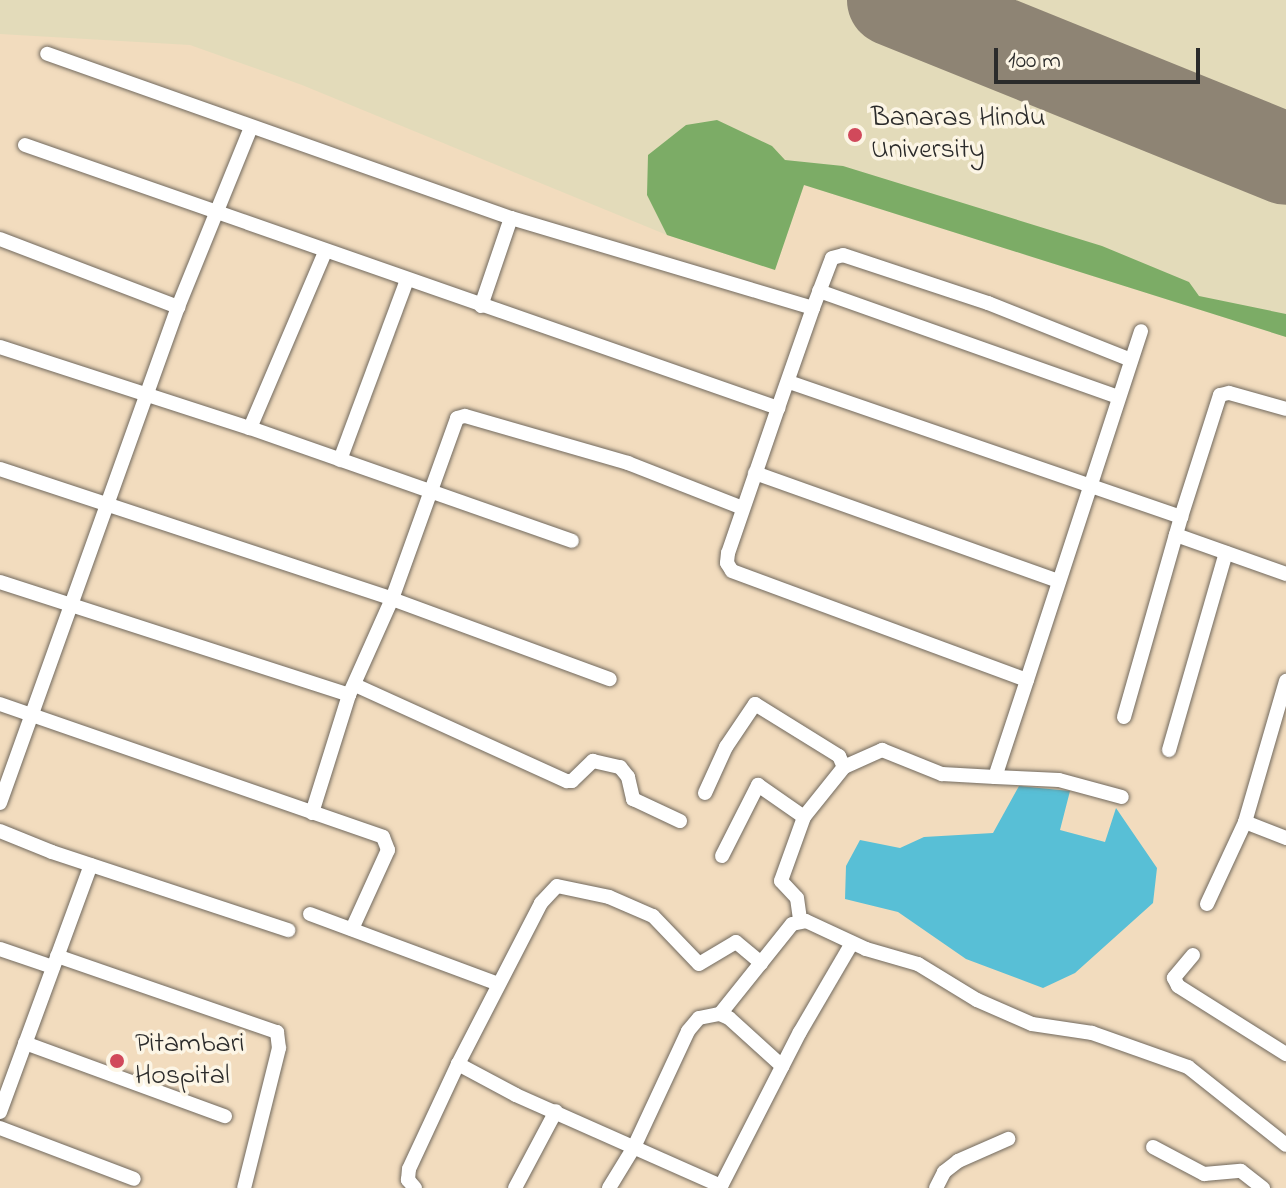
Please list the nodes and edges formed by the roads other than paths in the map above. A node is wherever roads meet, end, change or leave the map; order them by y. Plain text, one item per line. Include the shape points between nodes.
1 (47, 54) dead end
2 (251, 127) junction
3 (25, 145) dead end
4 (217, 211) junction
5 (511, 218) junction
6 (0, 239) edge
7 (325, 252) junction
8 (407, 280) junction
9 (819, 291) junction
10 (481, 306) junction
11 (178, 307) junction
12 (813, 308) junction
13 (1141, 331) dead end
14 (0, 347) edge
15 (1131, 360) junction
16 (789, 382) junction
17 (146, 396) junction
18 (1118, 397) junction
19 (778, 408) junction
20 (1286, 409) edge
21 (250, 428) junction
22 (340, 460) junction
23 (0, 469) edge
24 (755, 473) junction
25 (1088, 484) junction
26 (429, 491) junction
27 (106, 507) junction
28 (743, 508) junction
29 (1181, 517) junction
30 (1176, 535) junction
31 (572, 541) dead end
32 (1226, 553) junction
33 (1286, 574) edge
34 (1058, 581) junction
35 (0, 582) edge
36 (392, 599) junction
37 (71, 607) junction
38 (610, 679) dead end
39 (1027, 680) junction
40 (1286, 681) edge
41 (352, 690) junction
42 (0, 704) edge
43 (30, 715) junction
44 (1124, 717) dead end
45 (1169, 750) dead end
46 (844, 767) junction
47 (995, 777) junction
48 (705, 793) dead end
49 (1122, 797) dead end
50 (0, 803) edge
51 (312, 813) junction
52 (804, 817) junction
53 (680, 821) dead end
54 (1245, 822) junction
55 (0, 831) edge
56 (1286, 838) edge
57 (722, 856) dead end
58 (91, 865) junction
59 (1207, 904) dead end
60 (310, 914) dead end
61 (800, 920) junction
62 (352, 929) junction
63 (288, 930) dead end
64 (852, 943) junction
65 (0, 949) edge
66 (1193, 955) dead end
67 (55, 962) junction
68 (761, 963) junction
69 (498, 984) junction
70 (720, 1014) junction
71 (25, 1043) junction
72 (1286, 1054) edge
73 (458, 1064) junction
74 (782, 1066) junction
75 (556, 1111) junction
76 (0, 1112) edge
77 (225, 1116) dead end
78 (0, 1128) edge
79 (1008, 1139) dead end
80 (1286, 1145) edge
81 (634, 1147) junction
82 (1153, 1147) dead end
83 (134, 1179) dead end
84 (720, 1187) edge
85 (244, 1188) edge
86 (415, 1188) edge
87 (515, 1188) edge
88 (609, 1188) edge
89 (936, 1188) edge
90 (1263, 1188) edge

1 - 2 street
2 - 4 street
2 - 5 street
3 - 4 street
4 - 7 street
4 - 11 street
5 - 10 street
5 - 12 street
6 - 11 street
7 - 8 street
7 - 21 street
8 - 10 street
8 - 22 street
9 - 12 street
9 - 15 street via 832,258 843,255 988,303
9 - 18 street
10 - 19 street
11 - 17 street
12 - 16 street
13 - 15 street
14 - 17 street
15 - 18 street
16 - 19 street
16 - 25 street
17 - 21 street
17 - 27 street
18 - 25 street
19 - 24 street
20 - 29 street via 1220,395
21 - 22 street
22 - 26 street
23 - 27 street
24 - 28 street
24 - 34 street
25 - 29 street
25 - 34 street
26 - 28 street via 452,426 465,416 628,463
26 - 31 street
26 - 36 street
27 - 36 street
27 - 37 street
28 - 39 street via 728,553 732,571
29 - 30 street
30 - 32 street
30 - 44 street
32 - 33 street
32 - 45 street
34 - 39 street
35 - 37 street
36 - 38 street
36 - 41 street
37 - 41 street
37 - 43 street
39 - 47 street
40 - 54 street
41 - 51 street
41 - 53 street via 567,781 593,761 620,767 633,799
42 - 43 street
43 - 50 street
43 - 51 street
46 - 47 street via 882,750 942,774
46 - 48 street via 839,756 755,704 726,747
46 - 52 street
47 - 49 street via 1059,780
51 - 62 street via 387,842
52 - 57 street via 758,785
52 - 61 street via 781,881 797,898
54 - 56 street
54 - 59 street
55 - 58 street
58 - 63 street
58 - 67 street
60 - 62 street
61 - 64 street
61 - 68 street
62 - 69 street
64 - 74 street
64 - 80 street via 918,964 977,1000 1032,1024 1092,1033 1188,1067
65 - 67 street
66 - 72 street via 1176,974 1178,986
67 - 71 street
67 - 85 street via 277,1032 279,1048
68 - 69 street via 736,942 699,964 653,916 609,897 557,886 547,893
68 - 70 street
69 - 73 street
70 - 74 street
70 - 81 street via 692,1025
71 - 76 street
71 - 77 street
73 - 75 street
73 - 86 street via 409,1169 408,1180
74 - 84 street
75 - 81 street
75 - 87 street
78 - 83 street
79 - 89 street via 958,1161
81 - 84 street
81 - 88 street
82 - 90 street via 1199,1172 1241,1171

